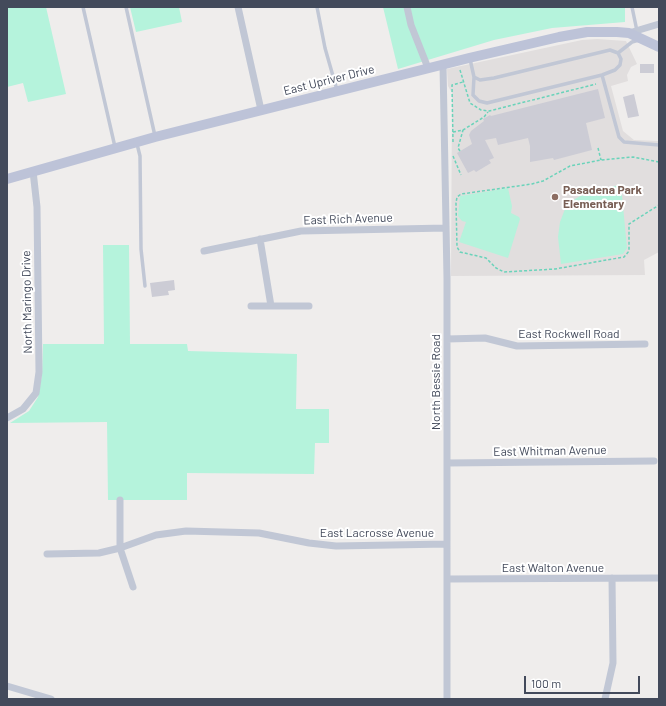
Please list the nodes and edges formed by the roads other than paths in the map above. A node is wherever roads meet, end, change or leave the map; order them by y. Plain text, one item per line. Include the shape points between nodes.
1 (82, 7) edge
2 (126, 7) edge
3 (238, 7) edge
4 (317, 7) edge
5 (407, 7) edge
6 (632, 7) edge
7 (659, 24) edge
8 (637, 34) junction
9 (659, 46) edge
10 (618, 53) junction
11 (470, 58) junction
12 (443, 65) junction
13 (428, 68) junction
14 (602, 75) junction
15 (474, 77) junction
16 (337, 91) junction
17 (262, 110) junction
18 (155, 137) junction
19 (137, 142) junction
20 (659, 145) edge
21 (116, 148) junction
22 (33, 171) junction
23 (7, 178) edge
24 (446, 228) junction
25 (260, 239) junction
26 (204, 251) dead end
27 (145, 286) dead end
28 (251, 306) dead end
29 (271, 306) junction
30 (309, 306) dead end
31 (447, 339) junction
32 (645, 344) dead end
33 (7, 418) edge
34 (654, 461) dead end
35 (447, 463) junction
36 (120, 500) dead end
37 (447, 544) junction
38 (120, 548) junction
39 (47, 554) dead end
40 (612, 578) junction
41 (659, 578) edge
42 (448, 579) junction
43 (132, 587) dead end
44 (7, 686) edge
45 (51, 699) edge
46 (447, 699) edge
47 (605, 699) edge

1 - 21 lane
2 - 18 lane
3 - 17 street
4 - 16 lane
5 - 13 street via 411,25
6 - 8 lane
7 - 8 street
8 - 9 main road, East Upriver Drive
8 - 10 lane via 632,42
8 - 11 main road, East Upriver Drive via 587,32
10 - 14 lane via 620,65
10 - 15 lane via 610,50 494,78 480,80
11 - 12 main road, East Upriver Drive
11 - 15 lane
12 - 13 main road, East Upriver Drive
12 - 24 street, North Bessie Road
13 - 16 main road, East Upriver Drive
14 - 15 lane via 487,103 479,101 473,95
14 - 20 lane via 619,136 624,142
16 - 17 main road, East Upriver Drive
17 - 18 main road, East Upriver Drive
18 - 19 main road, East Upriver Drive
19 - 21 main road, East Upriver Drive
19 - 27 lane via 140,156 141,249
21 - 22 main road, East Upriver Drive
22 - 23 main road, East Upriver Drive
22 - 33 street, North Maringo Drive via 37,207 36,393 23,409
24 - 25 street, East Rich Avenue via 313,230
24 - 31 street, North Bessie Road
25 - 26 street, East Rich Avenue
25 - 29 street
28 - 29 street
29 - 30 street
31 - 32 street, East Rockwell Road via 485,338 517,346
31 - 35 street, North Bessie Road
34 - 35 street, East Whitman Avenue
35 - 37 street, North Bessie Road
36 - 38 street
37 - 38 street, East Lacrosse Avenue via 336,546 259,533 186,531 156,535
37 - 42 street, North Bessie Road
38 - 39 street, East Lacrosse Avenue via 99,553
38 - 43 street
40 - 41 street, East Walton Avenue
40 - 42 street, East Walton Avenue
40 - 47 street via 613,663
42 - 46 street, North Bessie Road
44 - 45 street

